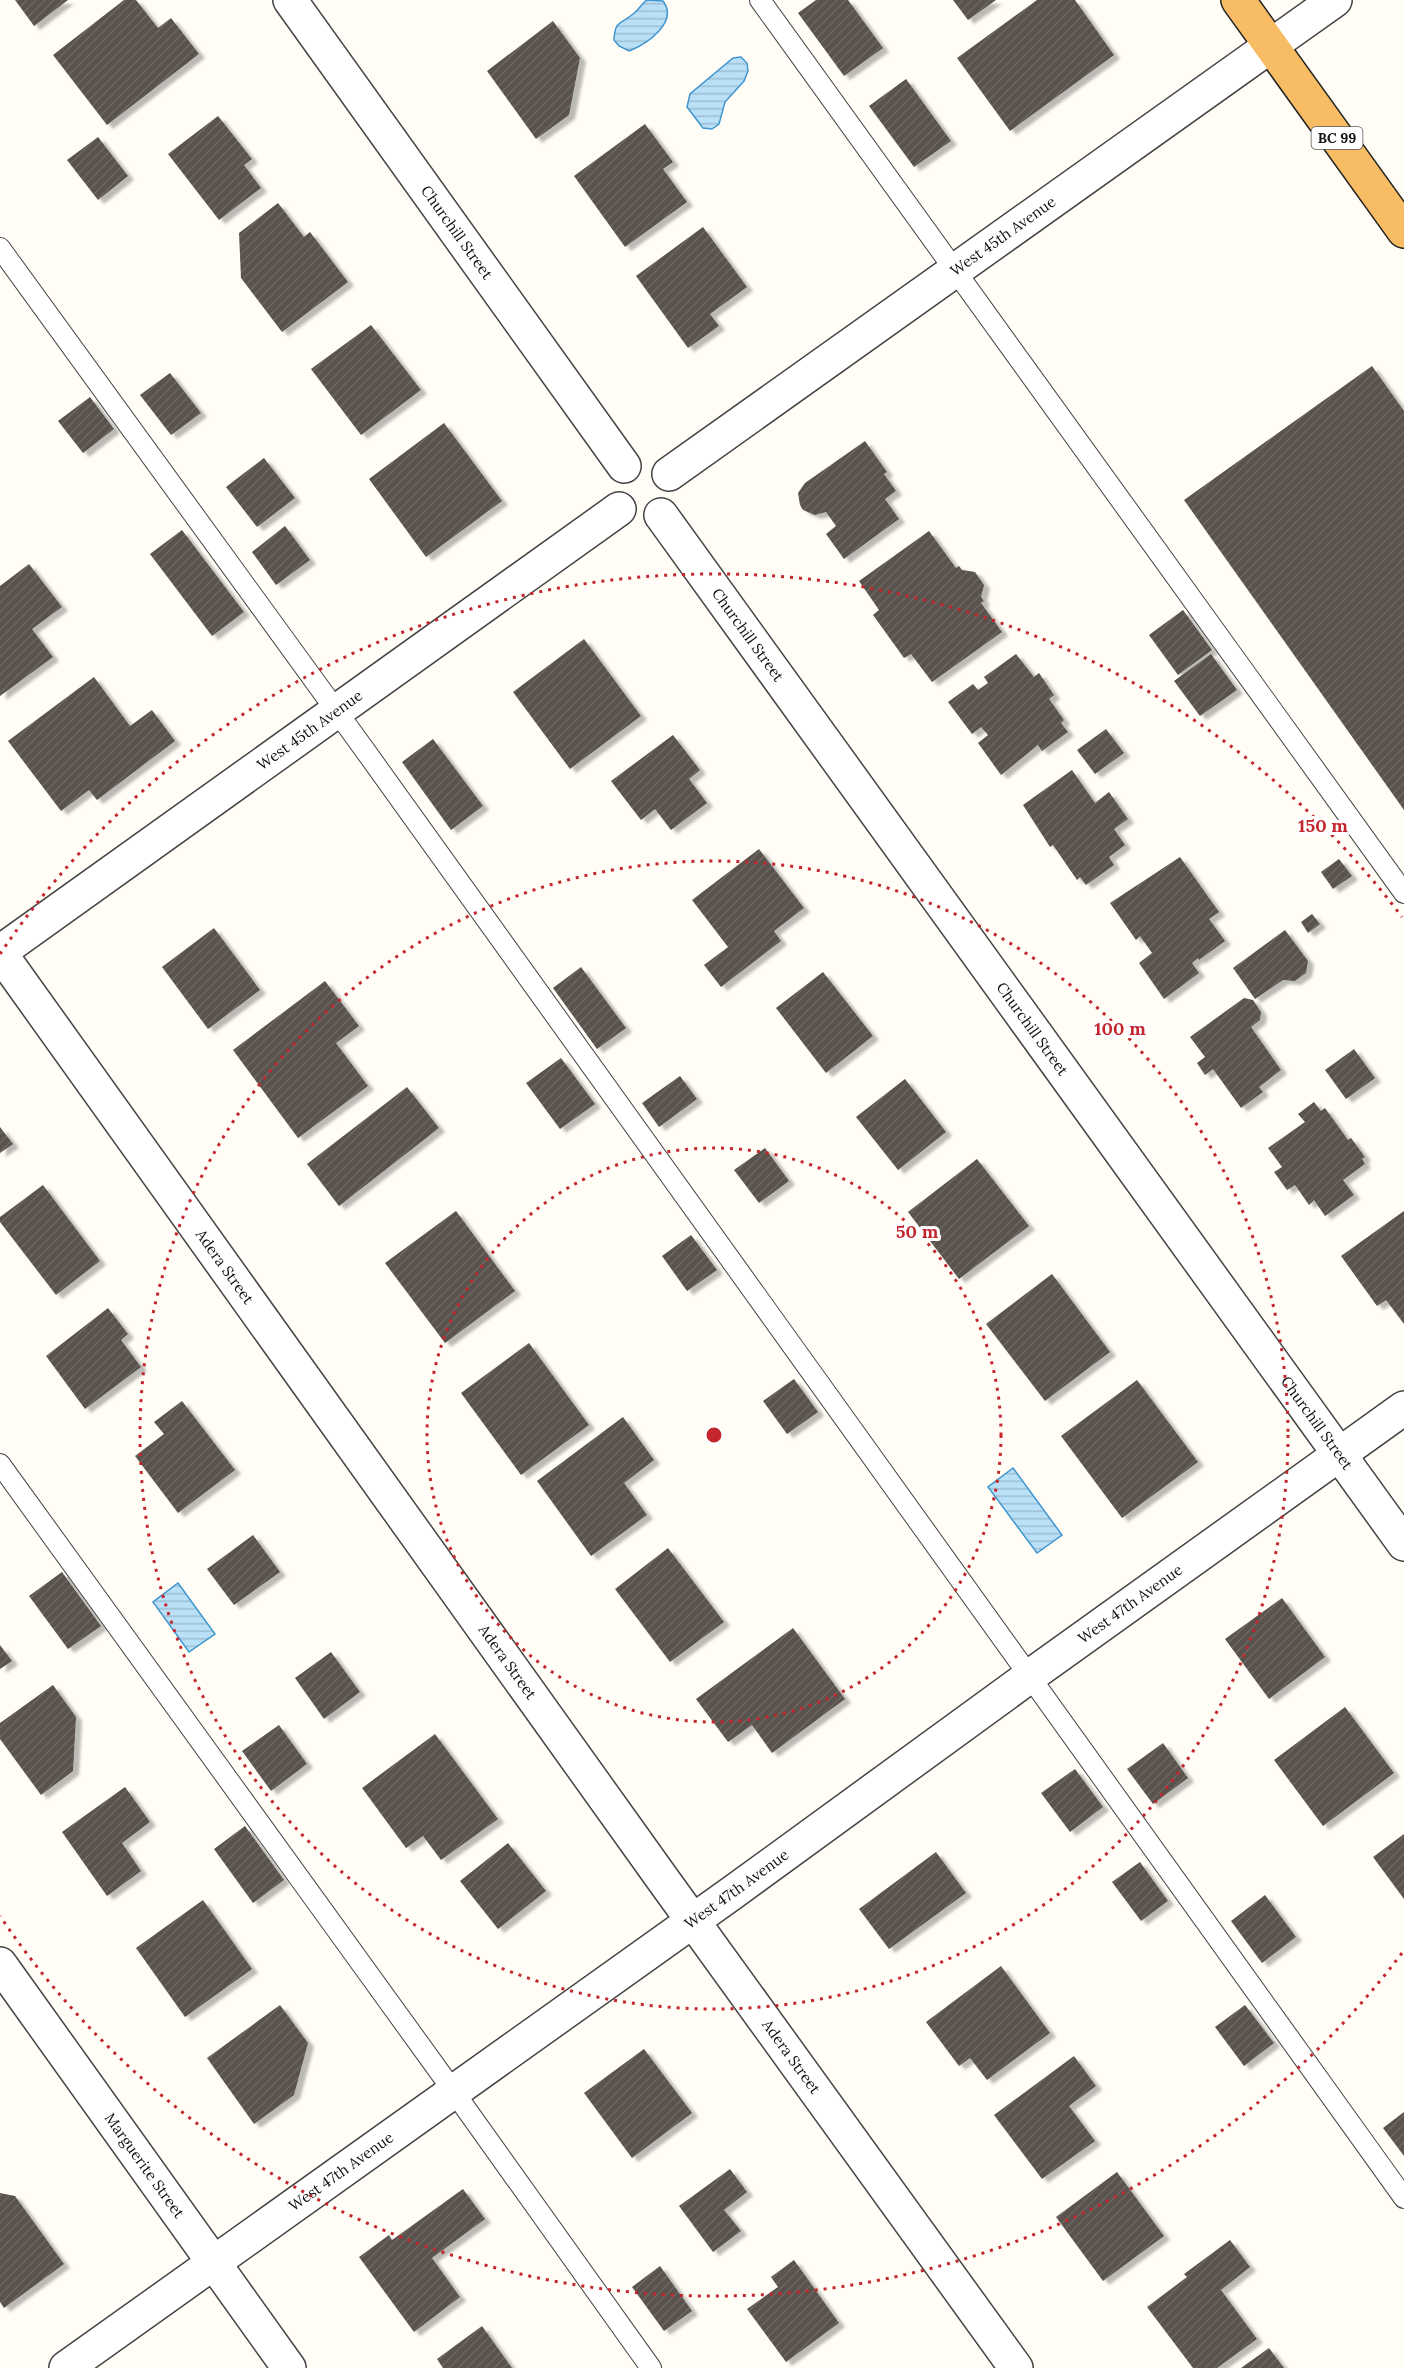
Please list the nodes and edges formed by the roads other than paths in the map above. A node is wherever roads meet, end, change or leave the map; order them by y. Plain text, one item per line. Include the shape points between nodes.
1 (290, 0) edge
2 (760, 0) edge
3 (1238, 0) edge
4 (1335, 0) edge
5 (1270, 45) junction
6 (1404, 231) edge
7 (0, 248) edge
8 (954, 270) junction
9 (624, 466) junction
10 (669, 474) junction
11 (619, 509) junction
12 (661, 515) junction
13 (336, 712) junction
14 (1404, 893) edge
15 (0, 952) edge
16 (1404, 1408) edge
17 (1340, 1454) junction
18 (0, 1464) edge
19 (1404, 1544) edge
20 (1030, 1676) junction
21 (693, 1921) junction
22 (0, 1964) edge
23 (454, 2092) junction
24 (1404, 2198) edge
25 (214, 2262) junction
26 (66, 2368) edge
27 (289, 2368) edge
28 (651, 2368) edge
29 (1016, 2368) edge

1 - 9 street, Churchill Street
2 - 8 lane
3 - 5 highway, BC 99
4 - 5 street, West 45th Avenue
5 - 6 highway, BC 99
5 - 8 street, West 45th Avenue
7 - 13 lane
8 - 10 street, West 45th Avenue
8 - 14 lane
9 - 10 street via 644,459 662,466
9 - 11 street via 614,482
10 - 12 street via 674,492
11 - 12 street via 634,519
11 - 13 street, West 45th Avenue
12 - 17 street, Churchill Street
13 - 15 street, West 45th Avenue
13 - 20 lane
15 - 21 street, Adera Street
16 - 17 street, West 47th Avenue
17 - 19 street, Churchill Street
17 - 20 street, West 47th Avenue
18 - 23 lane
20 - 21 street, West 47th Avenue
20 - 24 lane
21 - 23 street, West 47th Avenue
21 - 29 street, Adera Street
22 - 25 street, Marguerite Street
23 - 25 street, West 47th Avenue
23 - 28 lane
25 - 26 street, West 47th Avenue
25 - 27 street, Marguerite Street

